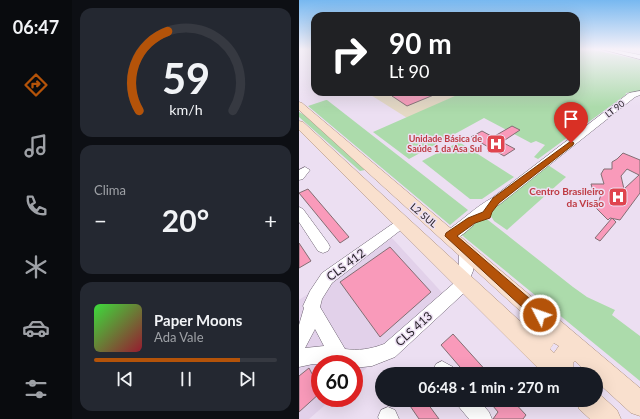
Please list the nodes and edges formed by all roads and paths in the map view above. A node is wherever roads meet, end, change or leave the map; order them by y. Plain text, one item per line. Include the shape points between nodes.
1 (640, 93) edge
2 (299, 105) edge
3 (299, 124) edge
4 (373, 171) junction
5 (358, 180) junction
6 (386, 182) junction
7 (369, 191) junction
8 (299, 212) edge
9 (402, 223) junction
10 (450, 236) junction
11 (323, 247) dead end
12 (466, 250) junction
13 (463, 281) junction
14 (311, 306) junction
15 (550, 324) junction
16 (299, 342) edge
17 (531, 346) junction
18 (578, 349) junction
19 (311, 355) edge
20 (338, 355) edge
21 (299, 358) edge
22 (363, 358) edge
23 (554, 367) edge
24 (562, 367) edge
25 (640, 404) edge
26 (472, 407) edge
27 (595, 407) edge
28 (482, 419) edge
29 (607, 419) edge

1 - 10 street, LT 90 via 633,95
2 - 4 main road, L2 SUL
3 - 5 main road, L2 SUL
4 - 5 main road via 368,177
4 - 6 main road, L2 SUL
5 - 7 main road, L2 SUL
6 - 7 main road via 374,184
6 - 10 main road, L2 SUL
7 - 9 main road, L2 SUL
8 - 11 street
9 - 13 main road, L2 SUL
9 - 14 street, CLS 412 via 327,278
10 - 12 main road, L2 SUL
12 - 13 street, CLS 413 via 467,263
12 - 15 main road, L2 SUL
13 - 17 main road, L2 SUL
13 - 22 street, CLS 413 via 453,295 389,351
14 - 16 street, CLS 412 via 308,325
14 - 20 street
15 - 17 main road via 546,339
15 - 18 main road, L2 SUL
17 - 23 main road, L2 SUL
18 - 24 main road via 569,351 564,356
18 - 25 main road, L2 SUL
19 - 21 street, CLS 413
26 - 28 street
27 - 29 main road

